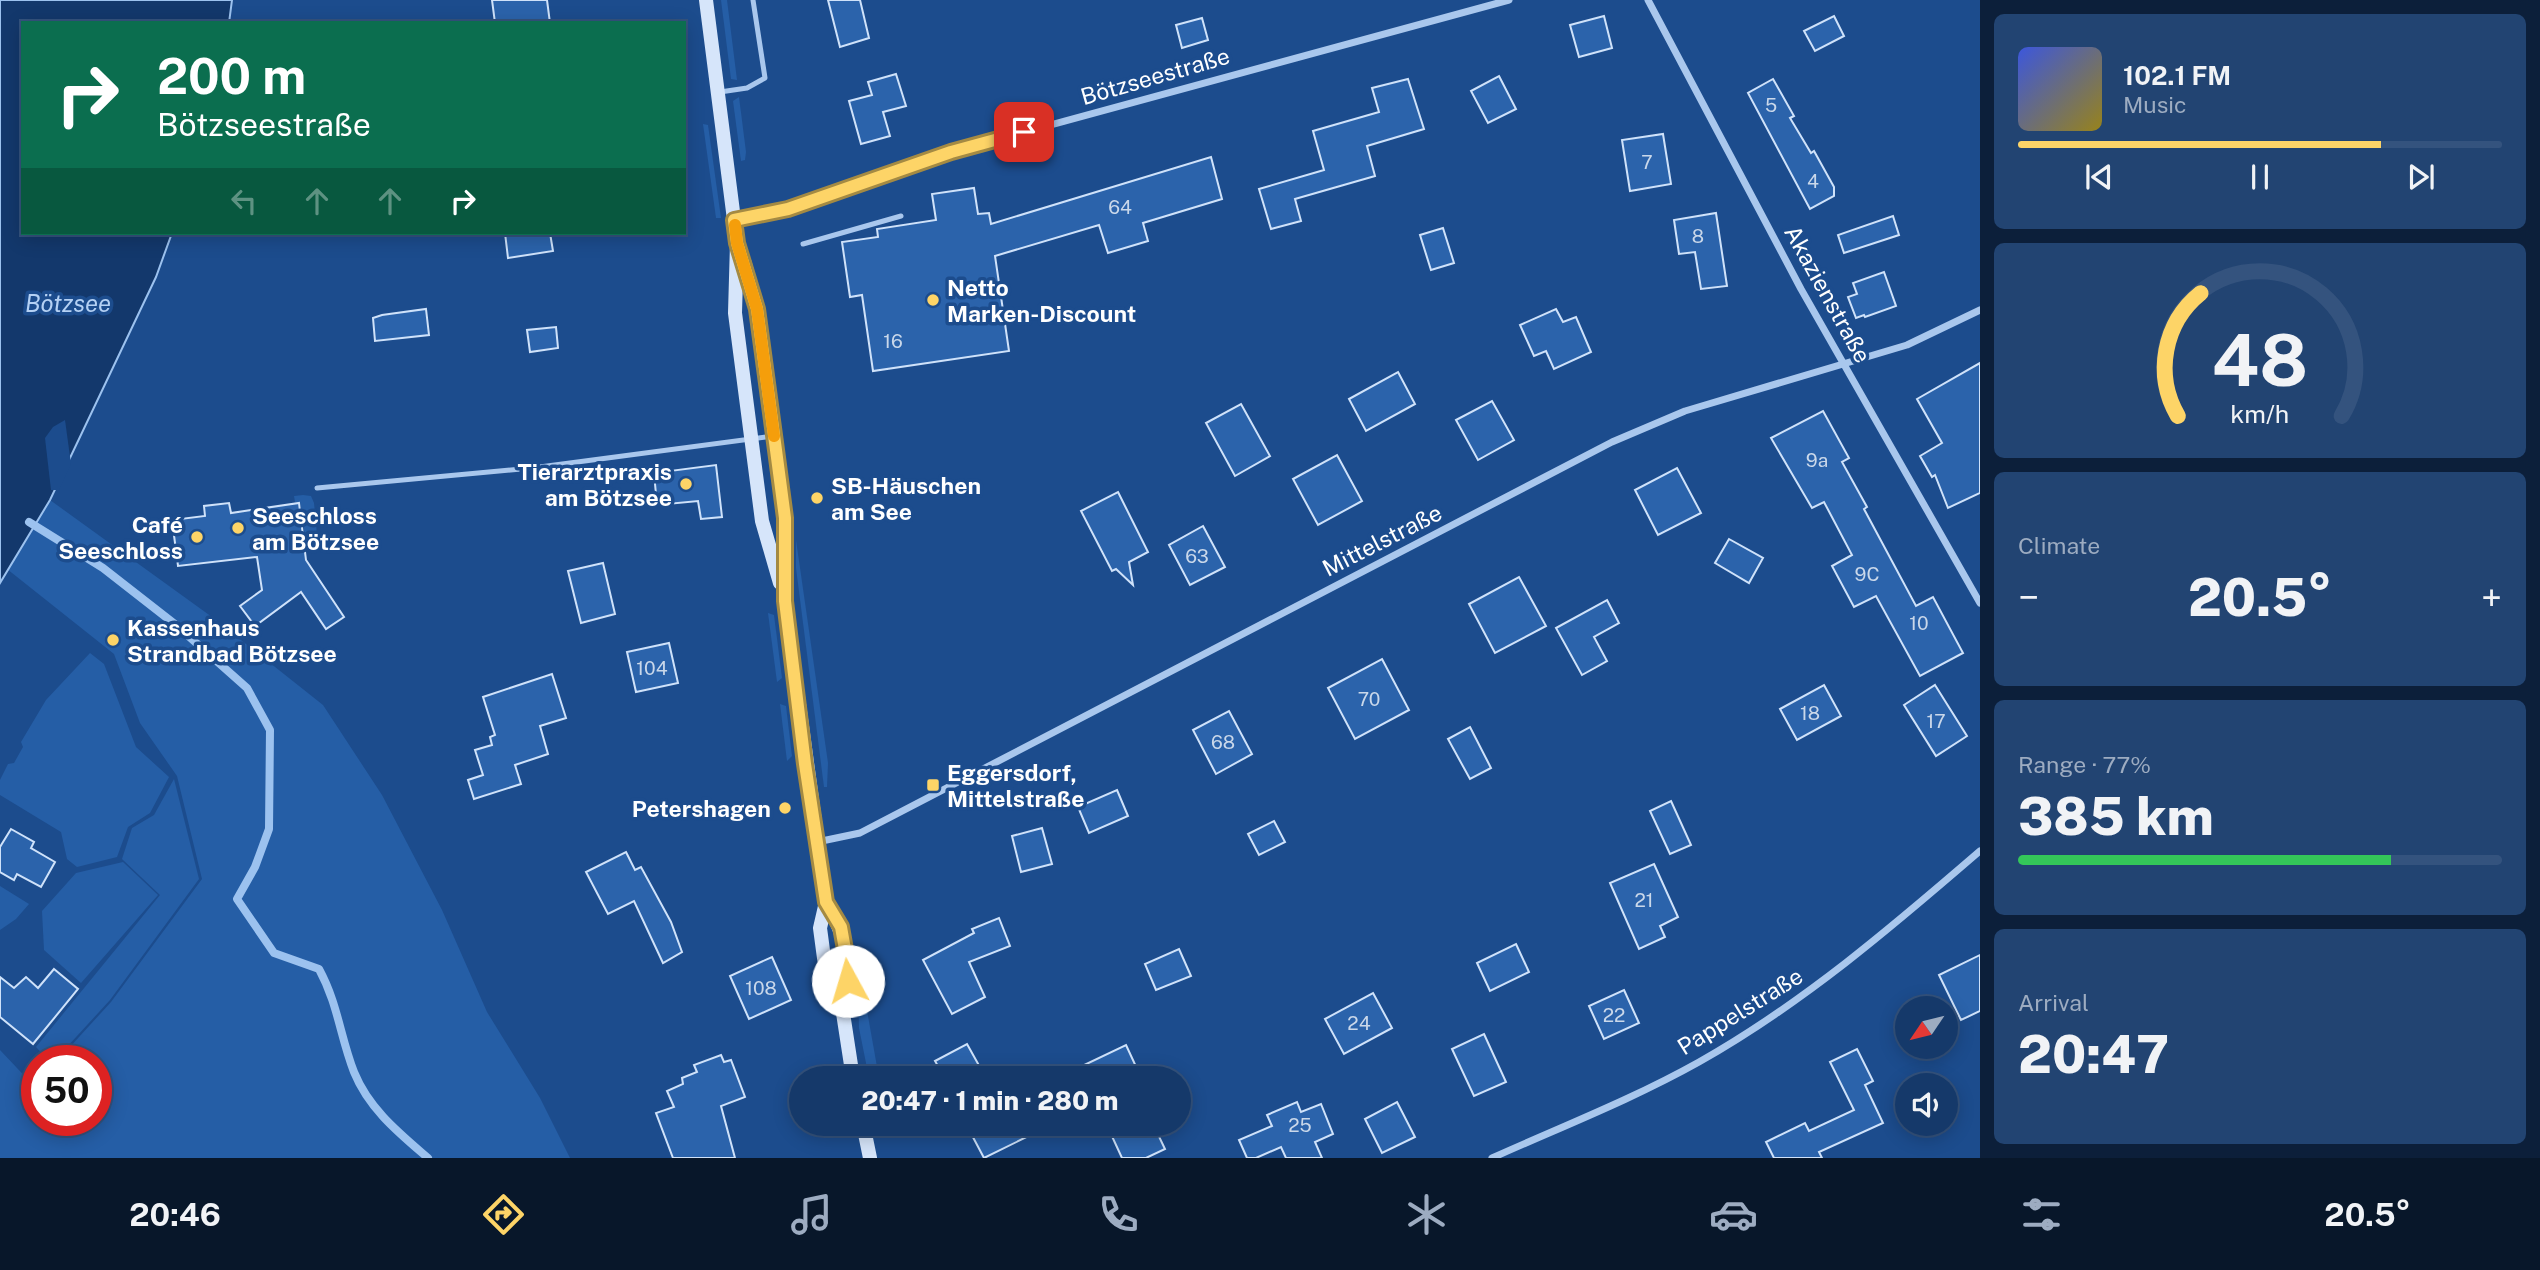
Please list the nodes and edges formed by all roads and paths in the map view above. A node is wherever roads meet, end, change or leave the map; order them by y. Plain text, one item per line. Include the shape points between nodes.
1 (706, 0) edge
2 (752, 0) edge
3 (1509, 0) edge
4 (1648, 0) edge
5 (717, 92) junction
6 (901, 216) dead end
7 (734, 220) junction
8 (737, 243) junction
9 (803, 244) dead end
10 (1980, 310) edge
11 (1844, 364) junction
12 (774, 435) junction
13 (751, 439) junction
14 (317, 488) dead end
15 (785, 601) junction
16 (1980, 603) edge
17 (817, 842) junction
18 (1980, 851) edge
19 (826, 902) junction
20 (843, 1013) junction
21 (851, 1066) edge
22 (865, 1136) edge
23 (870, 1158) edge
24 (1492, 1158) edge

1 - 5 main road
2 - 5 lane via 765,78 747,88
3 - 7 street, Bötzseestraße via 951,152 788,209
4 - 11 street, Akazienstraße
5 - 7 main road
6 - 9 lane
7 - 8 main road
8 - 12 main road via 757,309
8 - 13 main road via 735,313
10 - 11 street, Mittelstraße via 1907,345
11 - 16 street, Akazienstraße
11 - 17 street, Mittelstraße via 1685,411 1612,442 860,833
12 - 13 lane
12 - 15 main road via 785,518
13 - 14 lane via 532,468
13 - 15 main road via 762,521
15 - 17 main road
17 - 19 main road
18 - 24 street, Pappelstraße via 1816,986 1710,1055
19 - 20 main road via 820,928 824,958 829,985
19 - 20 main road via 841,927 846,955
20 - 21 main road
22 - 23 main road

